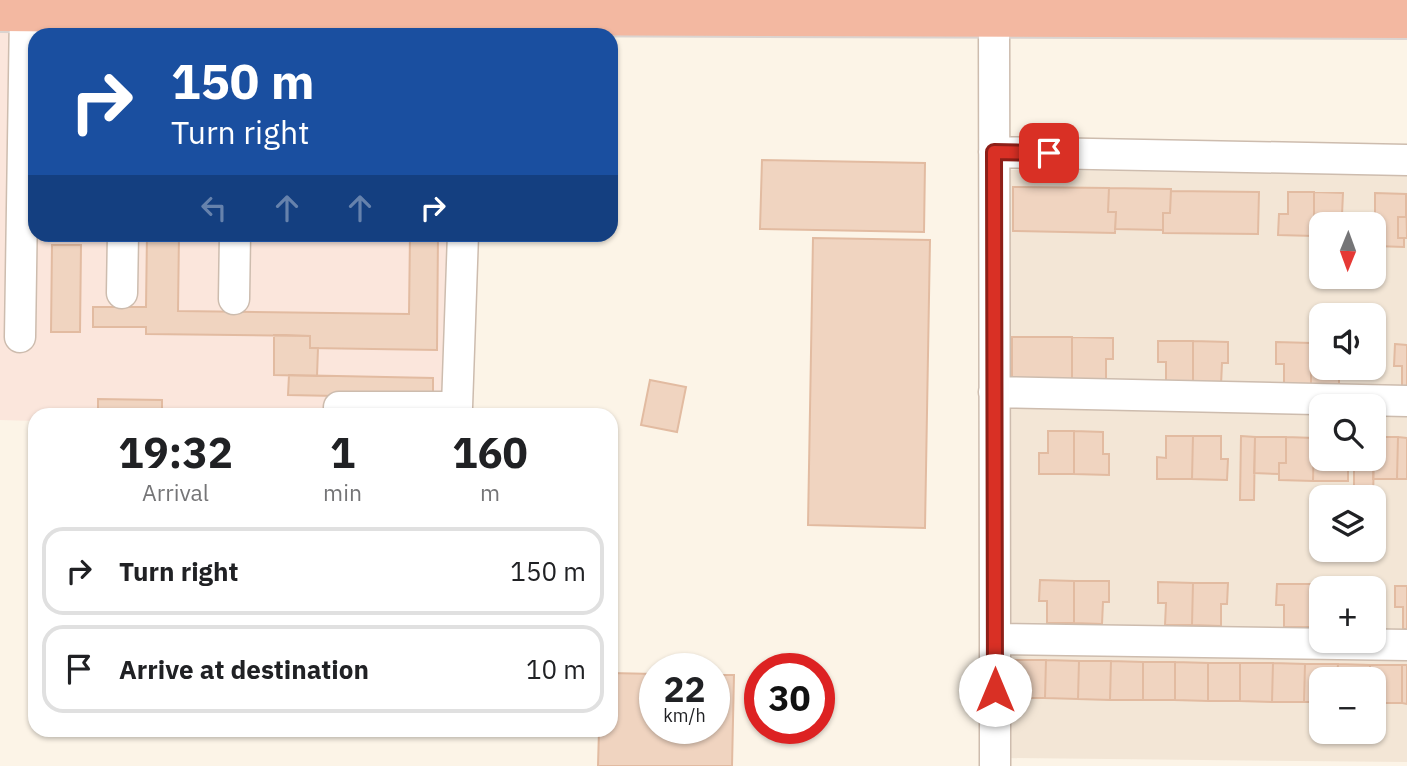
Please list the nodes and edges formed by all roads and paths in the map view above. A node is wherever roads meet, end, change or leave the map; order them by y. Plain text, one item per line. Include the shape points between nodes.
1 (567, 0) edge
2 (994, 18) junction
3 (1407, 19) edge
4 (21, 20) edge
5 (481, 23) edge
6 (332, 25) edge
7 (994, 152) junction
8 (1407, 160) edge
9 (123, 242) edge
10 (235, 242) edge
11 (463, 242) edge
12 (122, 293) dead end
13 (234, 299) dead end
14 (20, 337) dead end
15 (994, 392) junction
16 (1407, 401) edge
17 (339, 408) edge
18 (995, 639) junction
19 (1407, 645) edge
20 (995, 766) edge

1 - 5 highway
2 - 3 highway
2 - 5 highway
2 - 7 street
4 - 6 highway
4 - 14 street
5 - 6 highway
7 - 8 street
7 - 15 street
9 - 12 street
10 - 13 street
11 - 17 street via 457,407
15 - 16 street
15 - 18 street
18 - 19 street
18 - 20 street

